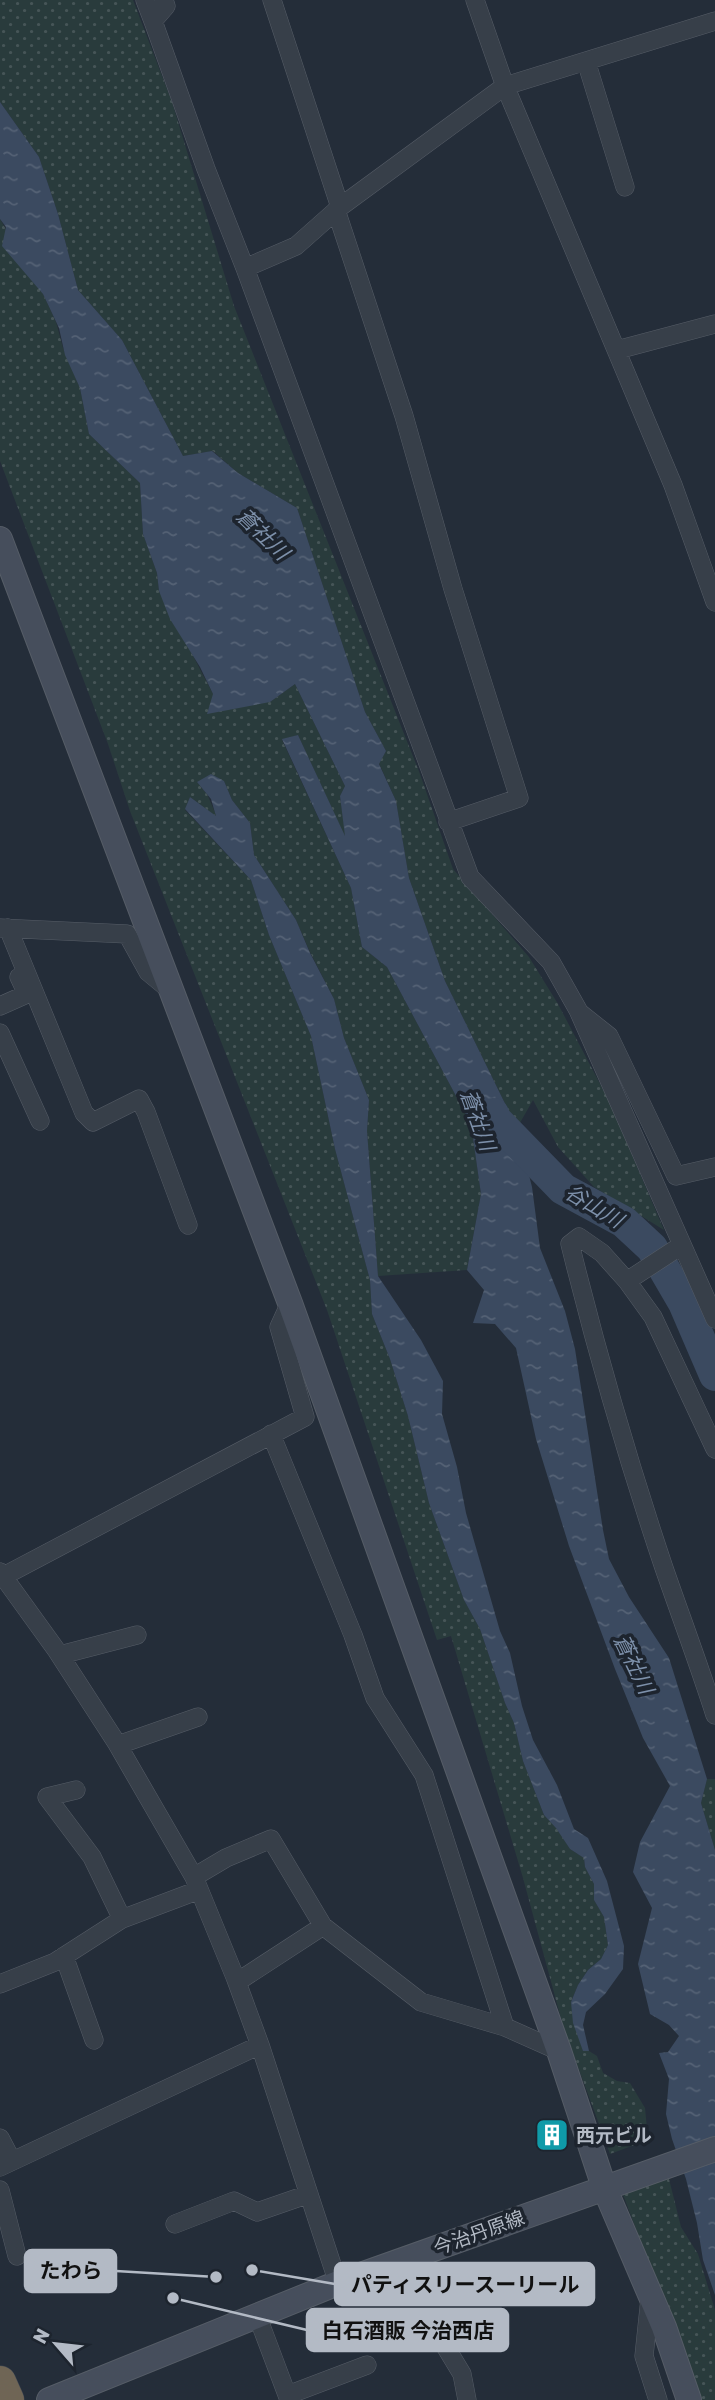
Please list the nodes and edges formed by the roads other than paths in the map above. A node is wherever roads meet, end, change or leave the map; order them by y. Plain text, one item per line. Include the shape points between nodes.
1 (145, 0) edge
2 (164, 0) edge
3 (272, 0) edge
4 (475, 0) edge
5 (153, 21) junction
6 (715, 21) edge
7 (586, 61) junction
8 (505, 86) junction
9 (625, 187) dead end
10 (338, 209) junction
11 (245, 268) junction
12 (715, 324) edge
13 (617, 349) junction
14 (0, 539) edge
15 (715, 602) edge
16 (448, 822) junction
17 (3, 932) edge
18 (172, 992) junction
19 (0, 1006) edge
20 (578, 1010) junction
21 (0, 1033) edge
22 (40, 1121) dead end
23 (715, 1167) edge
24 (188, 1225) dead end
25 (682, 1246) junction
26 (627, 1281) junction
27 (290, 1303) junction
28 (715, 1319) edge
29 (271, 1434) junction
30 (715, 1449) edge
31 (1, 1576) edge
32 (137, 1634) dead end
33 (60, 1655) junction
34 (715, 1714) edge
35 (198, 1717) dead end
36 (118, 1745) junction
37 (76, 1790) dead end
38 (196, 1884) junction
39 (122, 1919) junction
40 (323, 1926) junction
41 (64, 1956) junction
42 (237, 1982) junction
43 (0, 1984) edge
44 (505, 2027) junction
45 (94, 2040) dead end
46 (260, 2045) junction
47 (559, 2051) junction
48 (0, 2138) edge
49 (715, 2149) edge
50 (6, 2164) edge
51 (612, 2185) junction
52 (0, 2190) edge
53 (309, 2194) junction
54 (175, 2224) dead end
55 (17, 2256) dead end
56 (338, 2283) junction
57 (650, 2298) junction
58 (257, 2315) junction
59 (433, 2326) dead end
60 (367, 2365) dead end
61 (0, 2382) edge
62 (288, 2398) edge
63 (8, 2400) edge
64 (49, 2400) edge
65 (467, 2400) edge
66 (658, 2400) edge
67 (689, 2400) edge

1 - 5 street
2 - 5 street via 166,6
3 - 10 street
4 - 8 street
5 - 11 street
6 - 7 street
7 - 8 street
7 - 9 street
8 - 10 street
8 - 13 street
10 - 11 street via 296,246
10 - 16 street via 519,798
11 - 16 street
12 - 13 street
13 - 15 street
14 - 18 street
16 - 20 street via 470,877 551,962
17 - 18 street via 127,934 148,972
17 - 19 street via 27,994
17 - 24 street via 84,1113 93,1122 139,1099
18 - 27 street
20 - 23 street via 608,1036 677,1176
20 - 25 street
21 - 22 street
25 - 26 street
25 - 28 street
26 - 30 street via 653,1317
26 - 34 street via 602,1253 579,1237 570,1244 621,1430
27 - 29 street via 279,1326 304,1417
27 - 47 street
29 - 31 street
29 - 44 street via 375,1698 424,1775
31 - 33 street
32 - 33 street
33 - 36 street
35 - 36 street
36 - 38 street
37 - 39 street via 47,1797 92,1857
38 - 39 street
38 - 40 street via 226,1858 271,1839
38 - 42 street
39 - 41 street
40 - 42 street
40 - 44 street via 421,2002
41 - 43 street
41 - 45 street
42 - 46 street
44 - 47 street
46 - 50 street
46 - 53 street
47 - 51 street
48 - 50 street
49 - 51 street, 今治丹原線
51 - 56 street, 今治丹原線
51 - 57 street
52 - 55 street
53 - 54 street via 257,2212 234,2201
53 - 56 street
56 - 58 street, 今治丹原線
57 - 66 street via 644,2356
57 - 67 street
58 - 62 street
58 - 64 street, 今治丹原線
59 - 65 street via 462,2374
60 - 62 street
61 - 63 highway

